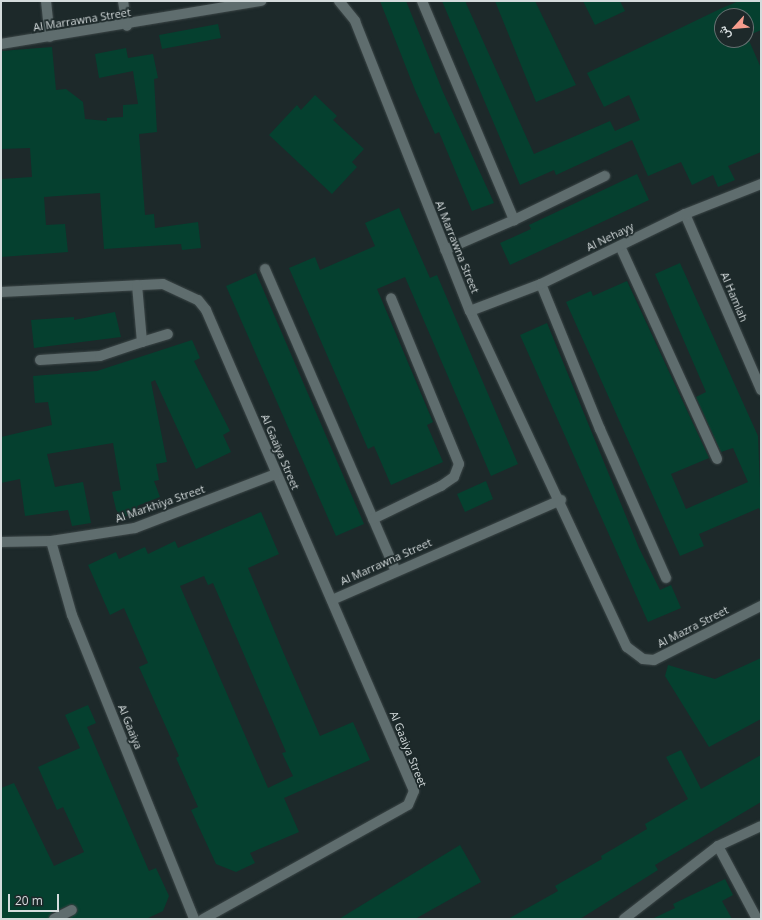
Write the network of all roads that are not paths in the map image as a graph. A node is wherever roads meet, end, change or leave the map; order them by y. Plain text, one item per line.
1 (46, 1) edge
2 (123, 1) edge
3 (261, 1) edge
4 (339, 1) edge
5 (422, 1) edge
6 (126, 26) junction
7 (50, 37) junction
8 (1, 44) edge
9 (605, 176) dead end
10 (761, 184) edge
11 (685, 214) junction
12 (514, 220) junction
13 (620, 246) junction
14 (445, 250) junction
15 (265, 269) dead end
16 (541, 284) junction
17 (137, 285) junction
18 (1, 292) edge
19 (391, 298) dead end
20 (470, 311) junction
21 (168, 334) dead end
22 (142, 342) junction
23 (40, 360) dead end
24 (761, 390) edge
25 (717, 459) dead end
26 (276, 474) junction
27 (561, 500) junction
28 (373, 519) junction
29 (52, 541) junction
30 (1, 542) edge
31 (395, 570) junction
32 (666, 578) dead end
33 (332, 600) junction
34 (761, 606) edge
35 (634, 654) joint
36 (761, 826) edge
37 (718, 846) junction
38 (72, 910) dead end
39 (54, 919) edge
40 (194, 919) edge
41 (203, 919) edge
42 (624, 919) edge
43 (757, 919) edge

1 - 7 street
2 - 6 street
3 - 6 street, Al Marrawna Street
4 - 14 street, Al Marrawna Street
5 - 12 street
6 - 7 street, Al Marrawna Street
7 - 8 street, Al Marrawna Street
9 - 12 street
10 - 11 street, Al Nehayy
11 - 13 street, Al Nehayy
11 - 24 street, Al Hamlah
12 - 14 street
13 - 16 street, Al Nehayy
13 - 25 street
14 - 20 street, Al Marrawna Street
15 - 28 street
16 - 20 street, Al Nehayy
16 - 32 street
17 - 18 street, Al Gaaiya Street
17 - 22 street
17 - 26 street, Al Gaaiya Street
19 - 28 street
20 - 27 street, Al Marrawna Street
21 - 22 street
22 - 23 street
26 - 29 street, Al Markhiya Street
26 - 33 street, Al Gaaiya Street
27 - 31 street, Al Marrawna Street
27 - 35 street, Al Marrawna Street
28 - 31 street
29 - 30 street, Al Markhiya Street
29 - 40 street, Al Gaaiya
31 - 33 street, Al Marrawna Street
33 - 41 street, Al Gaaiya Street
34 - 35 street, Al Mazra Street
36 - 37 street
37 - 42 street
37 - 43 street
38 - 39 street

